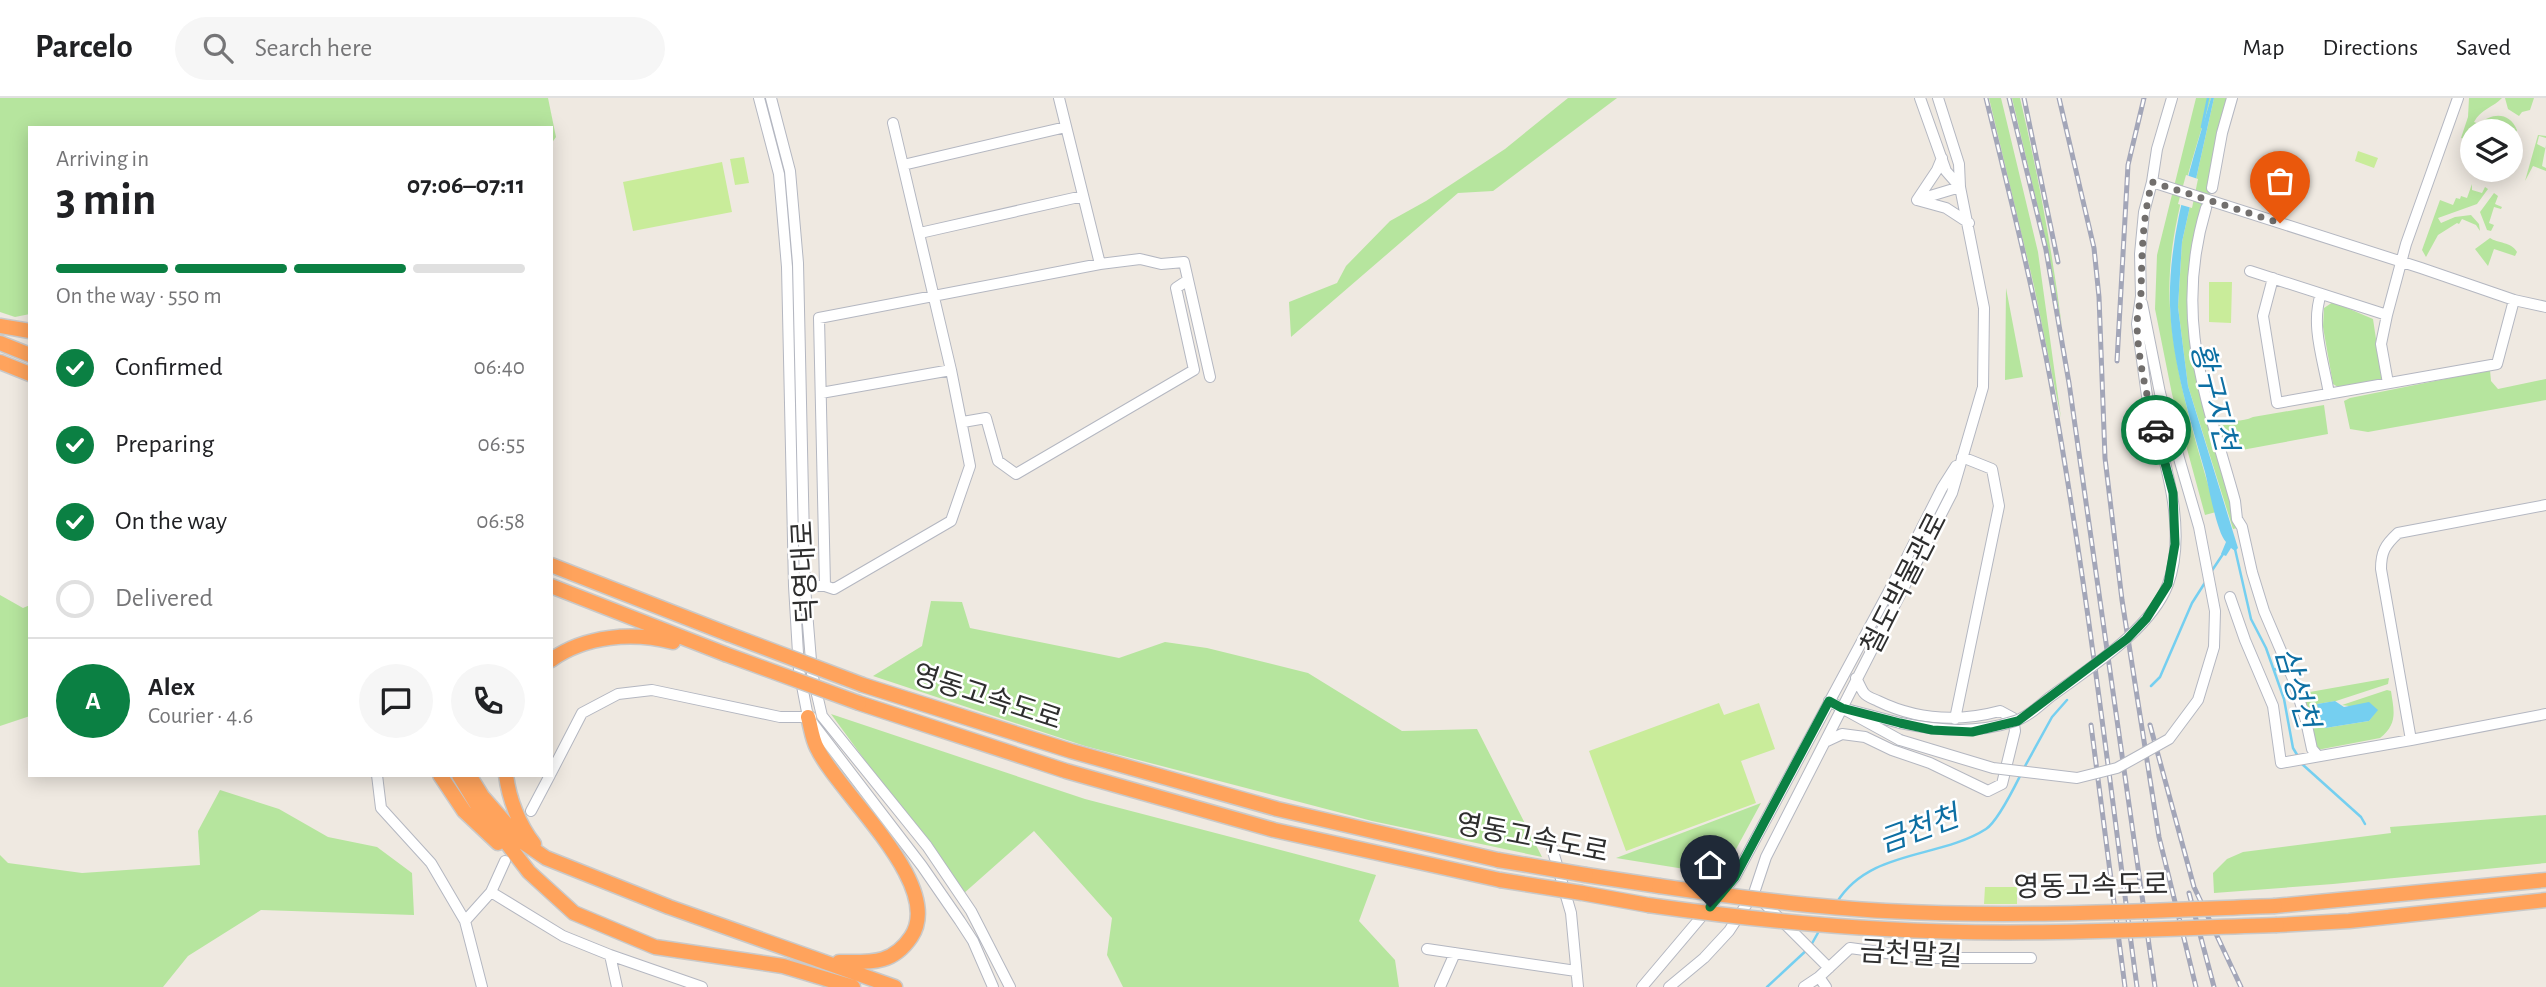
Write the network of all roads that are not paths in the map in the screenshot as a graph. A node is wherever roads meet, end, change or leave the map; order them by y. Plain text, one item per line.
1 (759, 98) edge
2 (771, 98) edge
3 (1059, 98) edge
4 (1920, 98) edge
5 (1938, 98) edge
6 (2172, 98) edge
7 (2232, 98) edge
8 (2458, 98) edge
9 (893, 122) dead end
10 (1066, 127) junction
11 (1942, 159) junction
12 (903, 165) junction
13 (2152, 182) junction
14 (1960, 187) junction
15 (2212, 188) dead end
16 (1083, 196) junction
17 (1917, 200) junction
18 (2206, 203) junction
19 (1969, 223) junction
20 (920, 233) junction
21 (2402, 261) junction
22 (1100, 264) junction
23 (2250, 271) dead end
24 (2273, 278) junction
25 (1188, 280) junction
26 (2321, 294) junction
27 (934, 296) junction
28 (2141, 296) junction
29 (2514, 300) junction
30 (2546, 307) edge
31 (2387, 316) junction
32 (0, 326) edge
33 (28, 331) edge
34 (0, 343) edge
35 (28, 354) edge
36 (0, 362) edge
37 (951, 370) junction
38 (28, 372) edge
39 (1210, 377) dead end
40 (2388, 383) junction
41 (821, 393) junction
42 (2329, 394) junction
43 (963, 422) junction
44 (1962, 457) junction
45 (2546, 505) edge
46 (553, 566) edge
47 (799, 586) junction
48 (825, 586) junction
49 (553, 587) edge
50 (2230, 597) dead end
51 (725, 654) junction
52 (553, 659) edge
53 (1856, 678) junction
54 (1829, 701) junction
55 (1842, 708) junction
56 (2546, 714) edge
57 (815, 717) junction
58 (1955, 719) junction
59 (2411, 740) junction
60 (1828, 741) junction
61 (2318, 756) junction
62 (553, 770) edge
63 (377, 777) edge
64 (441, 777) edge
65 (460, 777) edge
66 (470, 777) edge
67 (506, 777) edge
68 (549, 777) edge
69 (531, 811) dead end
70 (1552, 848) dead end
71 (546, 858) junction
72 (505, 861) dead end
73 (529, 872) junction
74 (2546, 880) edge
75 (491, 892) junction
76 (1754, 893) junction
77 (2546, 900) edge
78 (465, 921) junction
79 (1427, 949) dead end
80 (1455, 953) junction
81 (610, 955) junction
82 (2031, 958) dead end
83 (827, 962) junction
84 (1829, 968) junction
85 (1576, 971) junction
86 (1819, 977) junction
87 (482, 987) edge
88 (618, 987) edge
89 (702, 987) edge
90 (853, 987) edge
91 (895, 987) edge
92 (993, 987) edge
93 (1010, 987) edge
94 (1440, 987) edge
95 (1577, 987) edge
96 (1642, 987) edge
97 (1669, 987) edge
98 (1804, 987) edge
99 (1826, 987) edge

1 - 47 street, 덕영대로
2 - 47 street, 덕영대로
3 - 10 street
4 - 11 street, 철도박물관로
5 - 14 street, 철도박물관로
6 - 13 street
7 - 15 street
8 - 21 street
9 - 12 street
10 - 12 street
10 - 16 street
11 - 14 street, 철도박물관로
11 - 17 street
12 - 20 street
13 - 18 street
13 - 28 street
14 - 17 street
14 - 19 street, 철도박물관로
16 - 20 street
16 - 22 street
17 - 19 street
18 - 21 street
18 - 61 street
19 - 44 street, 철도박물관로
20 - 27 street
21 - 29 street
21 - 31 street
22 - 25 street
22 - 27 street
23 - 24 street
24 - 26 street
24 - 42 street
25 - 39 street
25 - 43 street
26 - 31 street
26 - 42 street
27 - 37 street
27 - 41 street
28 - 55 street, bridge
28 - 55 street, bridge
29 - 30 street
29 - 40 street
31 - 40 street
32 - 33 highway
34 - 35 highway
36 - 38 highway
37 - 41 street
37 - 43 street
40 - 42 street
41 - 48 street
43 - 48 street
44 - 53 street, 철도박물관로
44 - 54 street, 철도박물관로
44 - 58 street
45 - 59 street
46 - 74 highway, 영동고속도로, bridge
47 - 48 street
47 - 57 street, 덕영대로
49 - 51 highway, 영동고속도로
50 - 61 street
51 - 52 highway
51 - 77 highway, 영동고속도로, bridge
53 - 55 street, 철도박물관로
53 - 58 street
54 - 55 street
54 - 96 street, 철도박물관로
55 - 60 street, 철도박물관로
56 - 59 street
57 - 62 street
57 - 83 highway
57 - 92 street, 덕영대로
57 - 93 street, 덕영대로
58 - 60 street
59 - 61 street
60 - 76 street, 철도박물관로
63 - 78 street
64 - 73 highway
65 - 73 highway
66 - 71 highway
67 - 71 highway
68 - 69 street
70 - 85 street
71 - 83 highway
72 - 75 street
73 - 90 highway
75 - 78 street
75 - 81 street
76 - 84 street
76 - 97 street, 철도박물관로
78 - 87 street
79 - 80 street
80 - 85 street
80 - 94 street
81 - 88 street
81 - 89 street
82 - 84 street, 금천말길
83 - 91 highway
84 - 86 street, 금천말길
85 - 95 street
86 - 98 street, 금천말길
86 - 99 street

